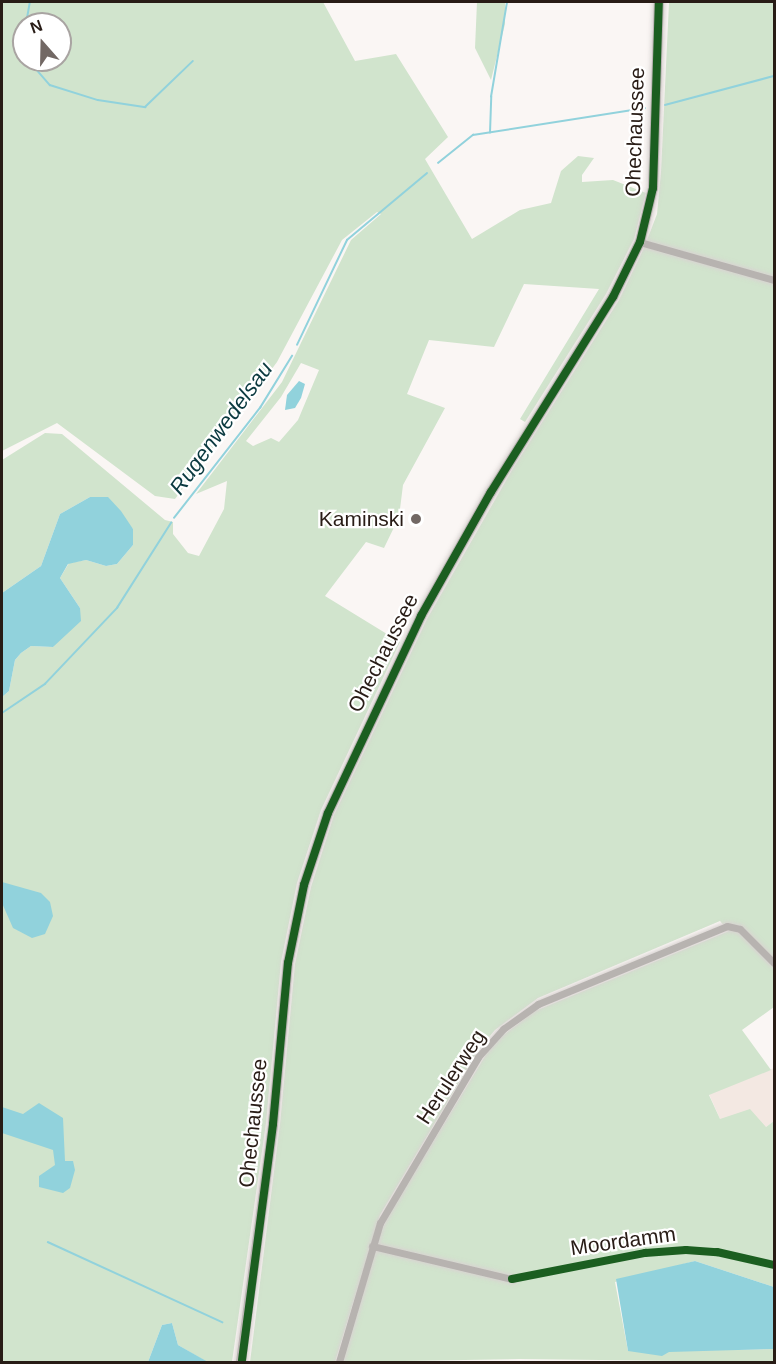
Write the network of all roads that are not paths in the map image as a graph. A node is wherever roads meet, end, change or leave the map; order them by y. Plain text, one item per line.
1 (659, 2) edge
2 (640, 242) junction
3 (774, 280) edge
4 (774, 963) edge
5 (372, 1245) junction
6 (512, 1279) dead end
7 (241, 1362) edge
8 (339, 1362) edge

1 - 2 main road, Ohechaussee
2 - 3 street
2 - 7 main road, Ohechaussee
4 - 5 street, Herulerweg
5 - 6 street
5 - 8 street, Herulerweg

